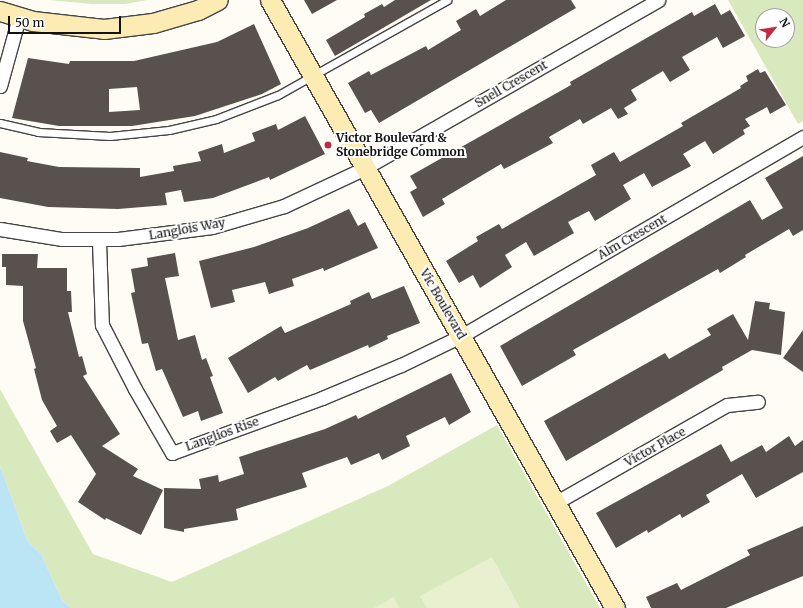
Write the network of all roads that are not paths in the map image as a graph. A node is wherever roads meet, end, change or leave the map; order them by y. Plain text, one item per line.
1 (218, 0) edge
2 (270, 0) edge
3 (448, 0) edge
4 (658, 0) edge
5 (0, 11) edge
6 (19, 17) junction
7 (314, 76) junction
8 (0, 86) edge
9 (0, 123) edge
10 (803, 137) edge
11 (365, 168) junction
12 (0, 229) edge
13 (99, 241) junction
14 (461, 336) junction
15 (758, 402) dead end
16 (555, 503) junction
17 (614, 608) edge

1 - 6 street
2 - 7 street, Vic Boulevard
3 - 7 lane
4 - 11 street, Snell Crescent
5 - 6 street
6 - 8 street
7 - 9 lane
7 - 11 street, Vic Boulevard
10 - 14 street, Alm Crescent
11 - 13 street, Langlois Way
11 - 14 street, Vic Boulevard
12 - 13 street, Langlois Way
13 - 14 street, Langlios Rise
14 - 16 street, Vic Boulevard
15 - 16 street, Victor Place
16 - 17 street, Vic Boulevard

